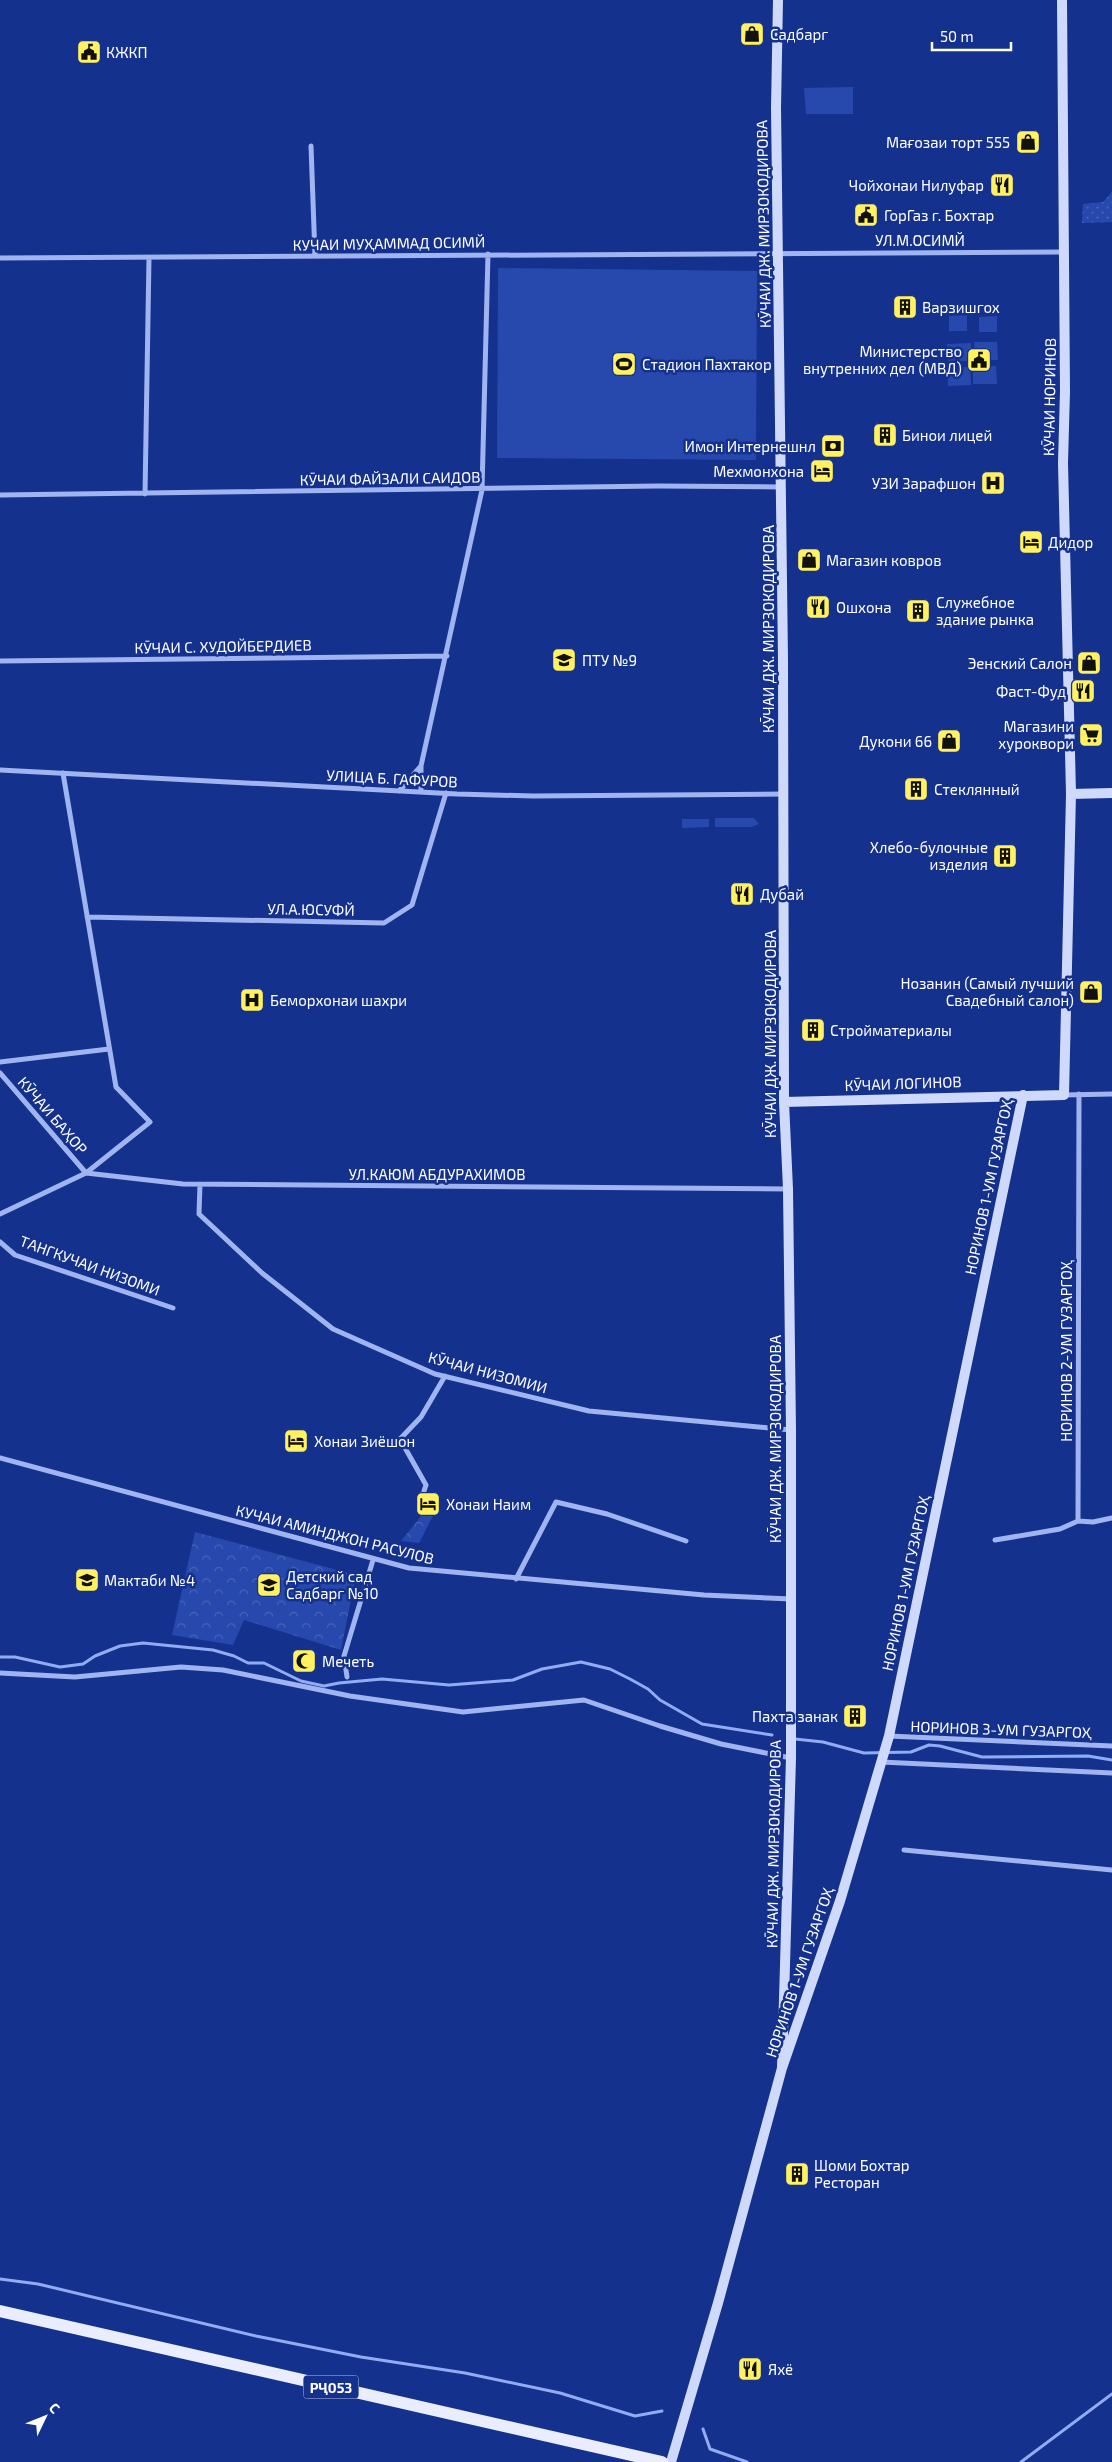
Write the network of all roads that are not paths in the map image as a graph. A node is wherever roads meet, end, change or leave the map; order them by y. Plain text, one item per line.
1 (778, 0) edge
2 (1062, 0) edge
3 (311, 146) dead end
4 (1063, 252) junction
5 (778, 253) junction
6 (488, 254) junction
7 (315, 256) junction
8 (0, 258) edge
9 (149, 258) junction
10 (781, 487) junction
11 (482, 490) junction
12 (145, 494) junction
13 (0, 495) edge
14 (447, 656) junction
15 (0, 661) edge
16 (421, 766) junction
17 (0, 770) edge
18 (63, 773) junction
19 (399, 791) junction
20 (422, 791) junction
21 (446, 793) junction
22 (1112, 793) edge
23 (784, 794) junction
24 (1071, 794) junction
25 (87, 917) junction
26 (109, 1049) junction
27 (0, 1062) edge
28 (0, 1073) edge
29 (1079, 1094) junction
30 (1112, 1094) edge
31 (1023, 1095) junction
32 (1064, 1095) junction
33 (784, 1102) junction
34 (86, 1173) junction
35 (200, 1184) junction
36 (788, 1189) junction
37 (0, 1214) edge
38 (0, 1242) edge
39 (173, 1308) dead end
40 (444, 1376) junction
41 (791, 1430) junction
42 (0, 1458) edge
43 (424, 1491) dead end
44 (1112, 1518) edge
45 (1078, 1521) junction
46 (686, 1540) dead end
47 (995, 1540) dead end
48 (373, 1560) junction
49 (516, 1579) junction
50 (790, 1599) junction
51 (0, 1673) edge
52 (347, 1678) dead end
53 (887, 1741) junction
54 (1112, 1746) edge
55 (791, 1758) junction
56 (881, 1760) junction
57 (1112, 1773) edge
58 (904, 1850) dead end
59 (1112, 1870) edge
60 (782, 2068) junction
61 (0, 2311) edge
62 (662, 2462) edge
63 (671, 2462) edge

1 - 5 street, КӮЧАИ ДЖ. МИРЗОКОДИРОВА
2 - 4 street, КӮЧАИ НОРИНОВ
3 - 7 street
4 - 5 street, УЛ.М.ОСИМЙ
4 - 24 street, КӮЧАИ НОРИНОВ
5 - 6 street, КУЧАИ МУҲАММАД ОСИМЙ
5 - 10 street, КӮЧАИ ДЖ. МИРЗОКОДИРОВА
6 - 7 street, КУЧАИ МУҲАММАД ОСИМЙ
6 - 11 street
7 - 9 street, КУЧАИ МУҲАММАД ОСИМЙ
8 - 9 street, КУЧАИ МУҲАММАД ОСИМЙ
9 - 12 street
10 - 11 street, КӮЧАИ ФАЙЗАЛИ САИДОВ
10 - 23 street, КӮЧАИ ДЖ. МИРЗОКОДИРОВА
11 - 12 street, КӮЧАИ ФАЙЗАЛИ САИДОВ
11 - 14 street
12 - 13 street, КӮЧАИ ФАЙЗАЛИ САИДОВ
14 - 15 street, КӮЧАИ С. ХУДОЙБЕРДИЕВ
14 - 16 street
16 - 19 street
16 - 20 street
17 - 18 street, УЛИЦА Б. ГАФУРОВ
18 - 19 street, УЛИЦА Б. ГАФУРОВ
18 - 25 street
19 - 20 street, УЛИЦА Б. ГАФУРОВ
20 - 21 street, УЛИЦА Б. ГАФУРОВ
21 - 23 street, УЛИЦА Б. ГАФУРОВ
21 - 25 street, УЛ.А.ЮСУФЙ
22 - 24 street
23 - 33 street, КӮЧАИ ДЖ. МИРЗОКОДИРОВА
24 - 32 street, КӮЧАИ НОРИНОВ
25 - 26 street
26 - 27 street
26 - 34 street
28 - 34 street, КӮЧАИ БАҲОР
29 - 30 street
29 - 32 street
29 - 45 street, НОРИНОВ 2-УМ ГУЗАРГОҲ
31 - 32 street, КӮЧАИ ЛОГИНОВ
31 - 33 street, КӮЧАИ ЛОГИНОВ
31 - 53 street, НОРИНОВ 1-УМ ГУЗАРГОҲ
33 - 36 street, КӮЧАИ ДЖ. МИРЗОКОДИРОВА
34 - 35 street, УЛ.КАЮМ АБДУРАХИМОВ
34 - 37 street
35 - 36 street, УЛ.КАЮМ АБДУРАХИМОВ
35 - 40 street, КӮЧАИ НИЗОМИИ
36 - 41 street, КӮЧАИ ДЖ. МИРЗОКОДИРОВА
38 - 39 street, ТАНГКУЧАИ НИЗОМИ
40 - 41 street, КӮЧАИ НИЗОМИИ
40 - 43 street
41 - 50 street, КӮЧАИ ДЖ. МИРЗОКОДИРОВА
42 - 48 street, КУЧАИ АМИНДЖОН РАСУЛОВ
44 - 45 street
45 - 47 street
46 - 49 street
48 - 49 street, КУЧАИ АМИНДЖОН РАСУЛОВ
48 - 52 street
49 - 50 street, КУЧАИ АМИНДЖОН РАСУЛОВ
50 - 55 street, КӮЧАИ ДЖ. МИРЗОКОДИРОВА
51 - 55 street
53 - 54 street, НОРИНОВ 3-УМ ГУЗАРГОҲ
53 - 56 street, НОРИНОВ 1-УМ ГУЗАРГОҲ
55 - 60 street, КӮЧАИ ДЖ. МИРЗОКОДИРОВА
56 - 57 street
56 - 60 street, НОРИНОВ 1-УМ ГУЗАРГОҲ
58 - 59 street
60 - 63 street
61 - 62 main road, РҶ053

